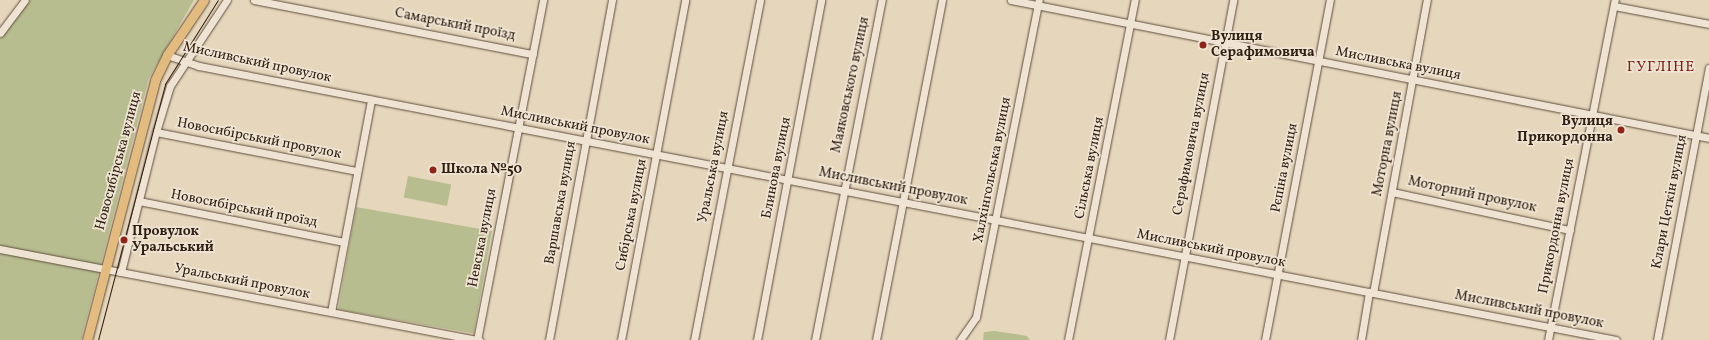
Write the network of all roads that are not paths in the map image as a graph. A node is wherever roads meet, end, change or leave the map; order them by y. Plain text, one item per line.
1 (25, 0) edge
2 (204, 0) edge
3 (227, 0) edge
4 (254, 0) edge
5 (543, 0) edge
6 (612, 0) edge
7 (686, 0) edge
8 (760, 0) edge
9 (821, 0) edge
10 (882, 0) edge
11 (942, 0) edge
12 (1011, 0) edge
13 (1135, 0) edge
14 (1233, 0) edge
15 (1330, 0) edge
16 (1427, 0) edge
17 (1038, 3) edge
18 (1614, 3) edge
19 (1130, 24) junction
20 (1709, 24) edge
21 (0, 33) edge
22 (1225, 43) junction
23 (533, 54) junction
24 (167, 55) junction
25 (1319, 61) junction
26 (184, 62) junction
27 (1709, 68) edge
28 (1413, 80) junction
29 (371, 100) junction
30 (1592, 115) junction
31 (518, 128) junction
32 (156, 132) junction
33 (1696, 136) junction
34 (1709, 138) edge
35 (585, 141) junction
36 (656, 155) junction
37 (727, 168) junction
38 (357, 171) junction
39 (787, 180) junction
40 (842, 190) junction
41 (1392, 192) junction
42 (139, 201) junction
43 (903, 202) junction
44 (996, 220) junction
45 (1570, 230) junction
46 (1090, 238) junction
47 (344, 242) junction
48 (0, 249) edge
49 (1184, 257) junction
50 (105, 269) junction
51 (121, 272) junction
52 (1278, 275) junction
53 (1371, 293) junction
54 (331, 312) junction
55 (1550, 327) junction
56 (467, 339) edge
57 (87, 340) edge
58 (477, 340) edge
59 (549, 340) edge
60 (621, 340) edge
61 (694, 340) edge
62 (757, 340) edge
63 (815, 340) edge
64 (876, 340) edge
65 (960, 340) edge
66 (1068, 340) edge
67 (1169, 340) edge
68 (1265, 340) edge
69 (1361, 340) edge
70 (1548, 340) edge
71 (1616, 340) edge
72 (1657, 340) edge

1 - 21 street
2 - 24 main road, Новосибірська вулиця
3 - 26 street, Новосибірська вулиця
4 - 23 street, Самарський проїзд
5 - 23 street, Невська вулиця
6 - 35 street, Варшавська вулиця
7 - 36 street, Сибірська вулиця
8 - 37 street, Уральська вулиця
9 - 39 street, Блинова вулиця
10 - 40 street, Маяковського вулиця
11 - 43 street
12 - 17 street, Мисливська вулиця
13 - 19 street, Сільська вулиця
14 - 22 street, Серафимовича вулиця
15 - 25 street, Рєпіна вулиця
16 - 28 street, Моторна вулиця
17 - 19 street, Мисливська вулиця
17 - 44 street, Халхінгольська вулиця
18 - 20 street
18 - 30 street, Прикордонна вулиця
19 - 22 street, Мисливська вулиця
19 - 46 street, Сільська вулиця
22 - 25 street, Мисливська вулиця
22 - 49 street, Серафимовича вулиця
23 - 31 street, Невська вулиця
24 - 26 street, Мисливський провулок
24 - 50 main road, Новосибірська вулиця
25 - 28 street, Мисливська вулиця
25 - 52 street, Рєпіна вулиця
26 - 29 street, Мисливський провулок
26 - 32 street, Новосибірська вулиця
27 - 33 street, Клари Цеткін вулиця
28 - 30 street, Мисливська вулиця
28 - 41 street, Моторна вулиця
29 - 31 street, Мисливський провулок
29 - 38 street
30 - 33 street, Мисливська вулиця
30 - 45 street, Прикордонна вулиця
31 - 35 street, Мисливський провулок
31 - 58 street, Невська вулиця
32 - 38 street, Новосибірський провулок
32 - 42 street, Новосибірська вулиця
33 - 34 street, Мисливська вулиця
33 - 72 street, Клари Цеткін вулиця
35 - 36 street, Мисливський провулок
35 - 59 street, Варшавська вулиця
36 - 37 street, Мисливський провулок
36 - 60 street, Сибірська вулиця
37 - 39 street, Мисливський провулок
37 - 61 street, Уральська вулиця
38 - 47 street
39 - 40 street, Мисливський провулок
39 - 62 street, Блинова вулиця
40 - 43 street, Мисливський провулок
40 - 63 street, Маяковського вулиця
41 - 45 street, Моторний провулок
41 - 53 street, Моторна вулиця
42 - 47 street, Новосибірський проїзд
42 - 51 street, Новосибірська вулиця
43 - 44 street, Мисливський провулок
43 - 64 street
44 - 46 street, Мисливський провулок
44 - 65 street, Халхінгольська вулиця
45 - 55 street, Прикордонна вулиця
46 - 49 street, Мисливський провулок
46 - 66 street, Сільська вулиця
47 - 54 street
48 - 50 street, Уральський провулок
49 - 52 street, Мисливський провулок
49 - 67 street, Серафимовича вулиця
50 - 51 street, Уральський провулок
50 - 57 main road, Новосибірська вулиця
51 - 54 street, Уральський провулок
52 - 53 street, Мисливський провулок
52 - 68 street, Рєпіна вулиця
53 - 55 street, Мисливський провулок
53 - 69 street, Моторна вулиця
54 - 56 street, Уральський провулок
55 - 70 street, Прикордонна вулиця
55 - 71 street, Мисливський провулок
56 - 58 street, Уральський провулок

